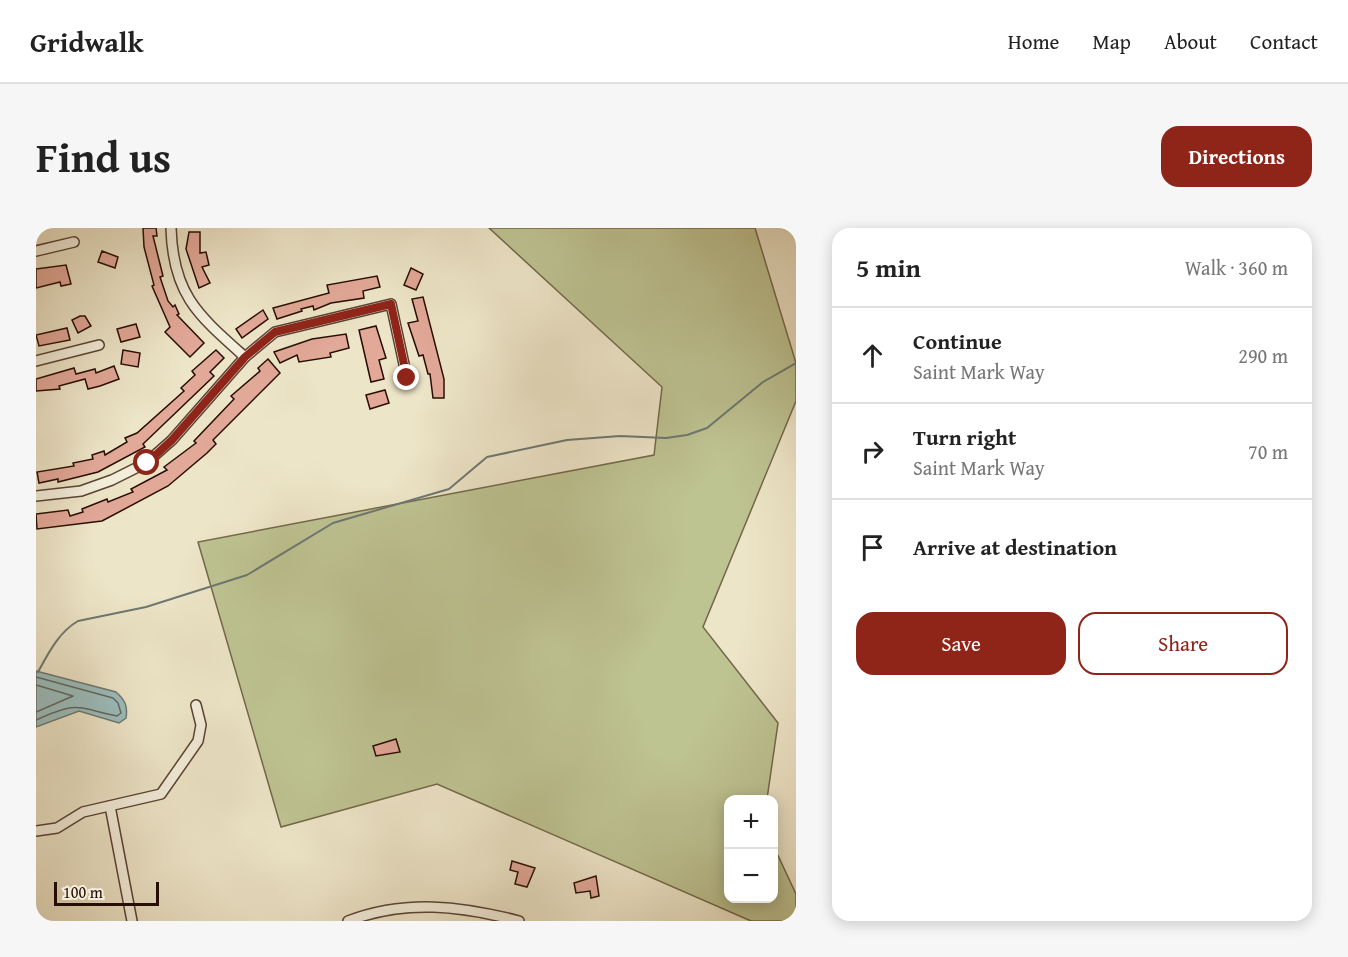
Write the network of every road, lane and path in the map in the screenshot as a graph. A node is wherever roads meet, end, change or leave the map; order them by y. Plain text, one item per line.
1 (171, 228) edge
2 (74, 242) dead end
3 (36, 251) edge
4 (99, 345) dead end
5 (245, 357) junction
6 (36, 361) edge
7 (407, 378) dead end
8 (36, 496) edge
9 (196, 705) dead end
10 (110, 806) junction
11 (36, 831) edge
12 (132, 921) edge
13 (348, 921) edge
14 (519, 921) edge

1 - 5 street
2 - 3 street
4 - 6 street
5 - 7 street
5 - 8 street
9 - 10 street
10 - 11 street
10 - 12 street
13 - 14 street

